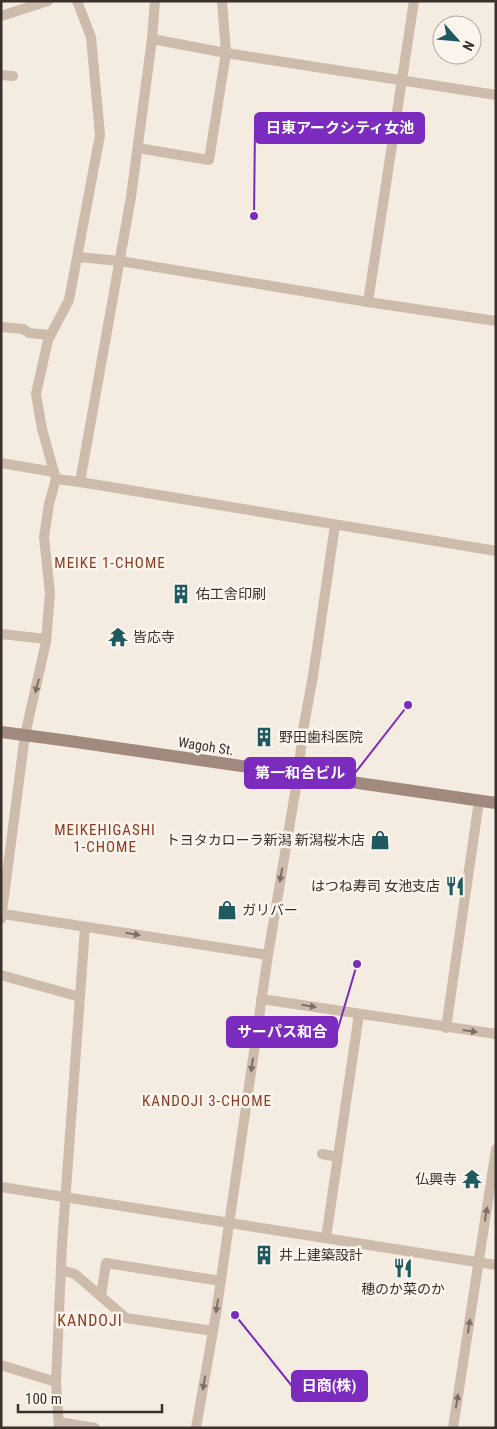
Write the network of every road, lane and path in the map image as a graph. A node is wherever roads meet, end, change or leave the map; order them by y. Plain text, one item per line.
1 (48, 1) edge
2 (77, 1) edge
3 (155, 1) edge
4 (222, 1) edge
5 (414, 1) edge
6 (1, 16) edge
7 (152, 39) junction
8 (226, 53) junction
9 (1, 75) edge
10 (13, 76) dead end
11 (402, 80) junction
12 (496, 95) edge
13 (138, 148) junction
14 (78, 257) junction
15 (120, 261) junction
16 (368, 302) junction
17 (496, 321) edge
18 (1, 327) edge
19 (50, 336) junction
20 (1, 463) edge
21 (55, 476) junction
22 (80, 482) junction
23 (335, 525) junction
24 (496, 551) edge
25 (1, 634) edge
26 (46, 639) junction
27 (1, 732) edge
28 (25, 735) junction
29 (298, 775) junction
30 (479, 801) junction
31 (496, 803) edge
32 (2, 916) edge
33 (85, 927) junction
34 (268, 955) junction
35 (1, 975) edge
36 (80, 996) junction
37 (261, 999) junction
38 (359, 1014) junction
39 (446, 1028) junction
40 (496, 1034) edge
41 (496, 1149) edge
42 (322, 1154) dead end
43 (338, 1157) junction
44 (1, 1187) edge
45 (66, 1197) junction
46 (230, 1223) junction
47 (326, 1238) junction
48 (478, 1263) junction
49 (496, 1265) edge
50 (62, 1270) junction
51 (221, 1281) junction
52 (101, 1296) junction
53 (213, 1331) junction
54 (1, 1365) edge
55 (56, 1382) junction
56 (59, 1425) edge
57 (95, 1428) edge
58 (196, 1428) edge
59 (453, 1428) edge

1 - 6 street
2 - 14 street
3 - 7 street
4 - 8 street
5 - 11 street
7 - 8 street
7 - 13 street
8 - 11 street
8 - 13 street
9 - 10 street
11 - 12 street
11 - 16 street
13 - 15 street
14 - 15 street
14 - 19 street
15 - 16 street
15 - 22 street
16 - 17 street
18 - 19 street
19 - 21 street
20 - 21 street
21 - 22 street
21 - 26 street
22 - 23 street
23 - 24 street
23 - 29 street
25 - 26 street
26 -> 28 street
27 - 28 main road, Wagoh St.
28 - 29 main road, Wagoh St.
28 - 32 street
29 - 30 main road, Wagoh St.
29 -> 34 street
30 - 31 main road, Wagoh St.
30 - 39 street
32 - 33 street
33 -> 34 street
33 - 36 street
34 - 37 street
35 - 36 street
36 - 45 street
37 -> 38 street
37 -> 46 street
38 - 39 street
38 - 43 street
39 -> 40 street
48 -> 41 street
42 - 43 street
43 - 47 street
44 - 45 street
45 - 46 street
45 - 50 street
46 - 47 street
46 - 51 street
47 - 48 street
48 - 49 street
59 -> 48 street
50 - 52 street
50 - 55 street
51 - 52 street
51 -> 53 street
52 - 53 street
53 -> 58 street
54 - 55 street
55 - 56 street
56 - 57 street

